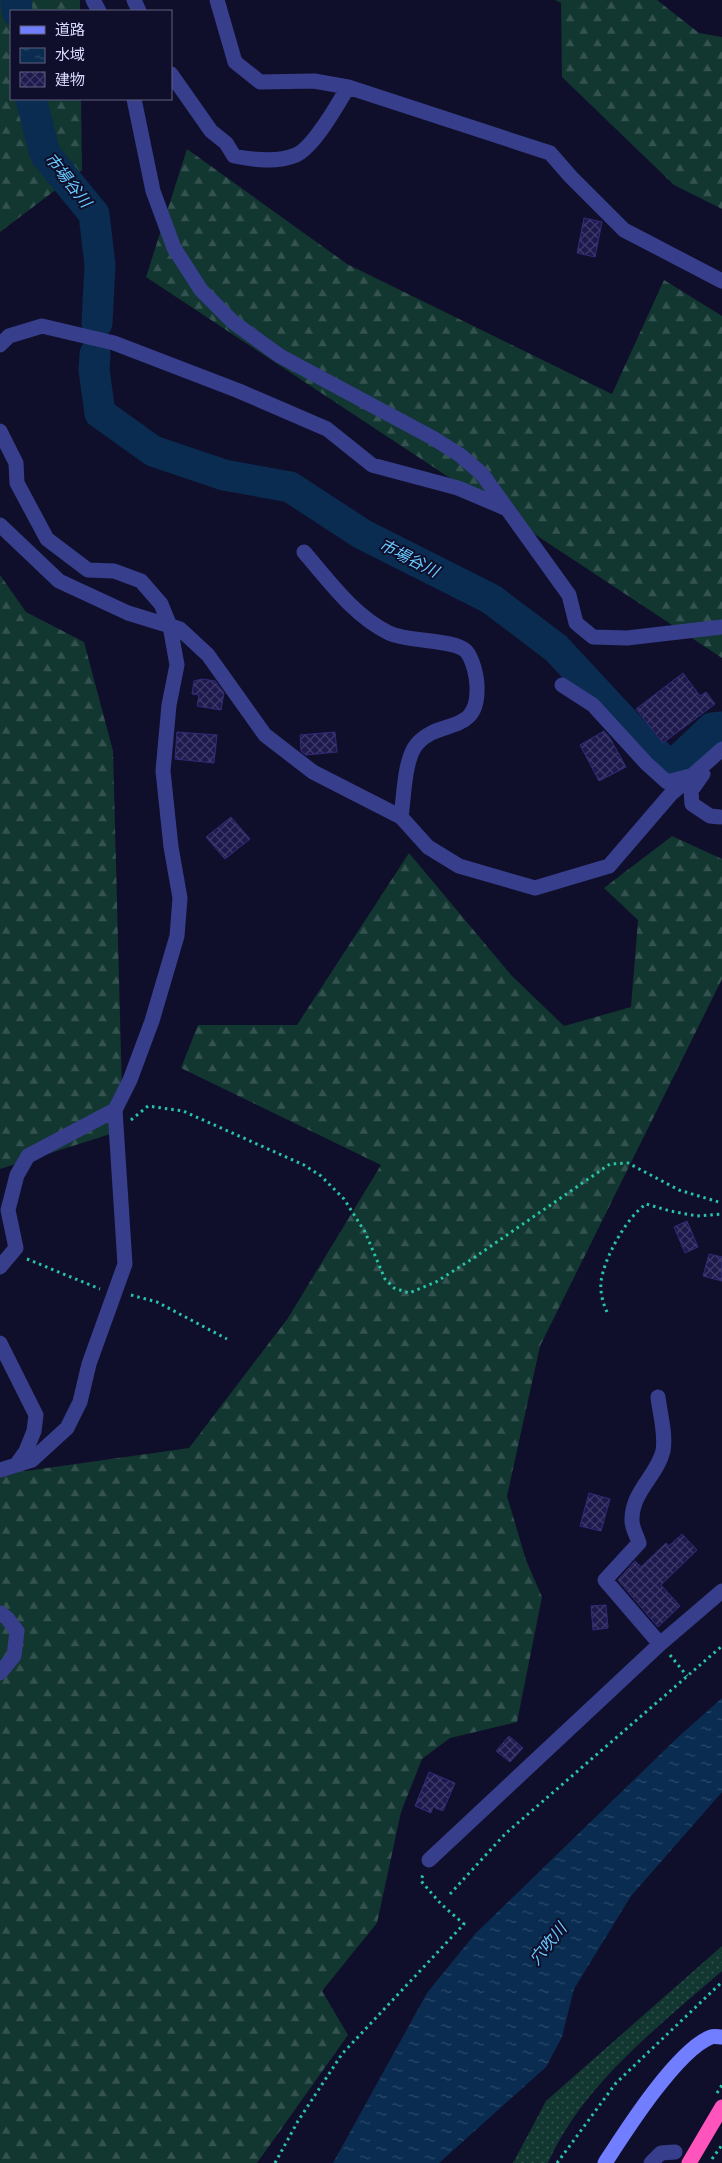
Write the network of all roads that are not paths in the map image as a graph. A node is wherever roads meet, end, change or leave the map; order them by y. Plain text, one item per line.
1 (217, 0) edge
2 (172, 75) edge
3 (348, 87) junction
4 (134, 100) edge
5 (722, 281) edge
6 (0, 345) edge
7 (0, 431) edge
8 (505, 508) junction
9 (0, 525) edge
10 (304, 552) dead end
11 (170, 626) junction
12 (722, 627) edge
13 (562, 685) dead end
14 (721, 750) edge
15 (692, 776) junction
16 (401, 817) junction
17 (720, 817) dead end
18 (116, 1110) junction
19 (0, 1267) edge
20 (0, 1343) edge
21 (658, 1397) dead end
22 (16, 1465) junction
23 (0, 1470) edge
24 (722, 1591) edge
25 (0, 1613) edge
26 (664, 1648) junction
27 (0, 1673) edge
28 (429, 1860) road end
29 (722, 2037) edge
30 (722, 2107) edge
31 (675, 2152) dead end
32 (605, 2163) edge
33 (651, 2163) edge
34 (688, 2163) edge

1 - 3 street
2 - 3 street
3 - 5 street
4 - 8 street
6 - 8 street
7 - 11 street
8 - 12 street
9 - 11 street
10 - 16 street
11 - 16 street
11 - 18 street
13 - 15 street
14 - 15 street
14 - 17 street
15 - 16 street
18 - 19 street
18 - 22 street
20 - 22 street
21 - 26 street
22 - 23 street
24 - 26 street
25 - 27 street
26 - 28 street
29 - 32 street
30 - 34 highway
31 - 33 street

